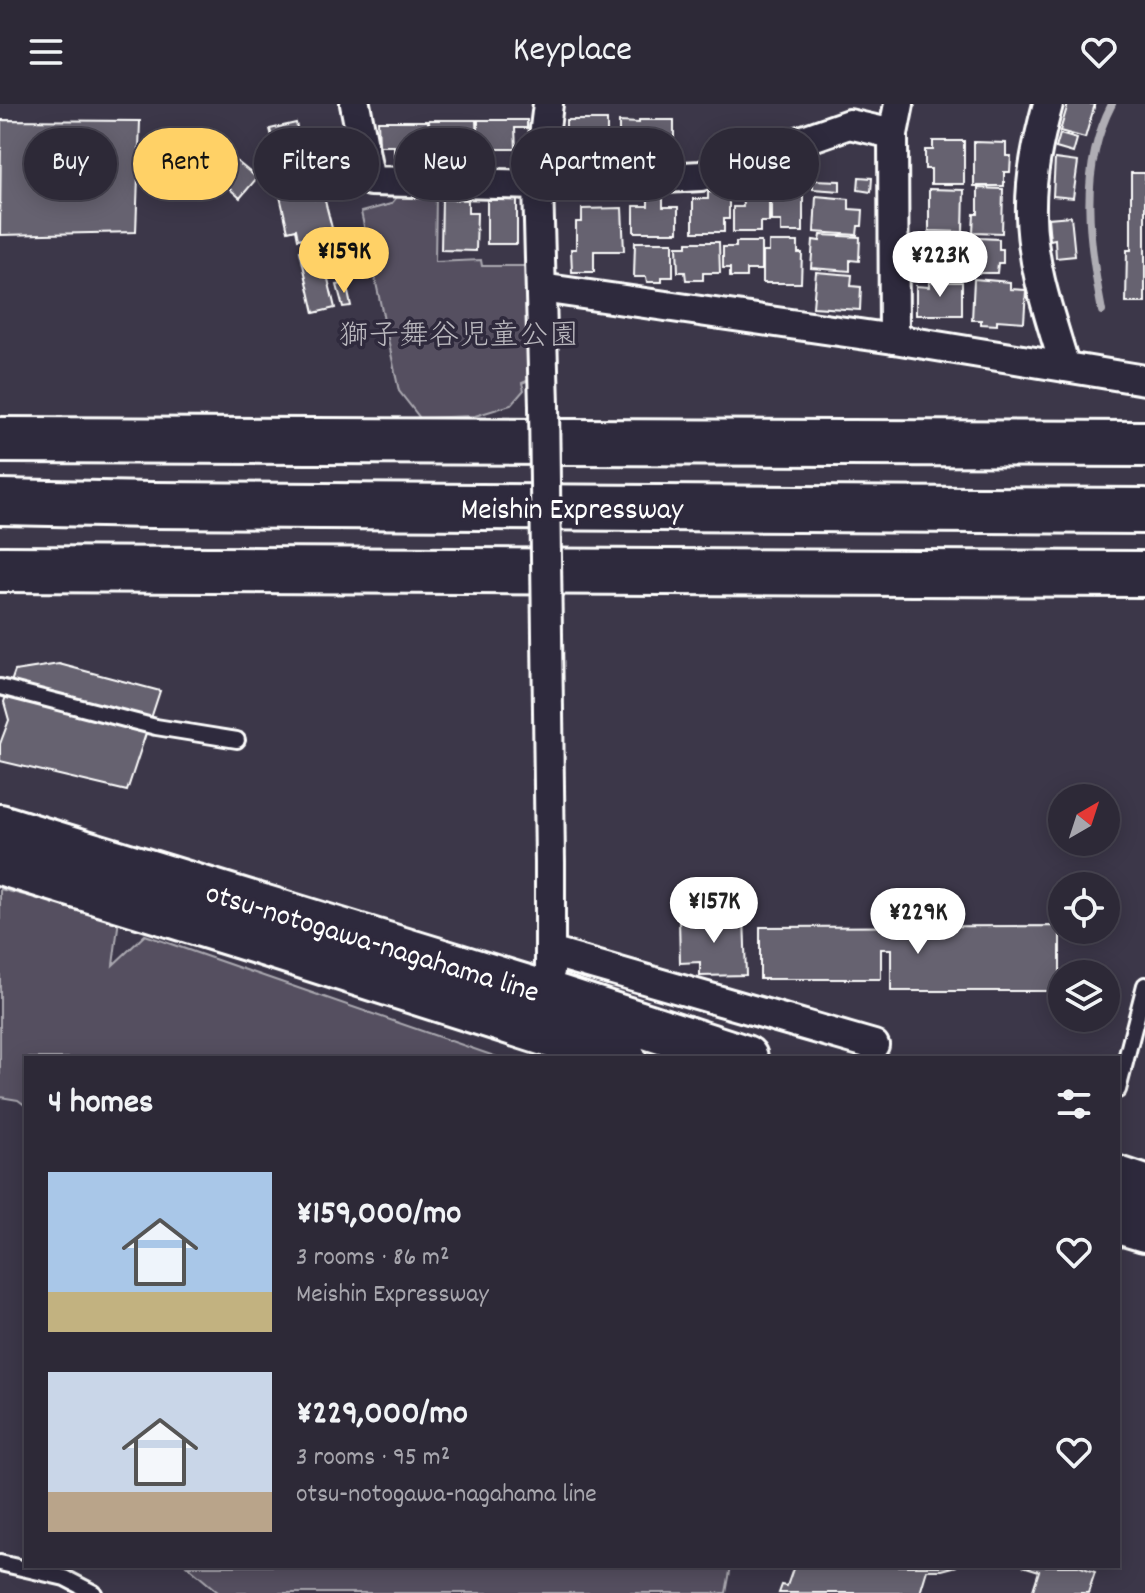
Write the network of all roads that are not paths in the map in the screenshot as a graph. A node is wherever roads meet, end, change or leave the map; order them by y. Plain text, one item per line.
1 (355, 104) edge
2 (548, 104) edge
3 (899, 104) edge
4 (1048, 104) edge
5 (545, 128) edge
6 (893, 134) junction
7 (684, 177) edge
8 (511, 184) edge
9 (538, 200) edge
10 (541, 288) junction
11 (894, 339) junction
12 (1065, 367) junction
13 (1145, 380) edge
14 (0, 440) edge
15 (1145, 444) edge
16 (0, 502) edge
17 (1145, 511) edge
18 (0, 569) edge
19 (1145, 574) edge
20 (0, 687) edge
21 (237, 740) dead end
22 (0, 827) edge
23 (0, 862) edge
24 (550, 952) junction
25 (1145, 985) edge
26 (546, 1013) junction
27 (874, 1045) dead end
28 (620, 1056) edge
29 (736, 1056) edge
30 (1120, 1082) edge
31 (1120, 1180) edge
32 (1145, 1188) edge
33 (1120, 1222) edge
34 (1145, 1229) edge
35 (0, 1563) edge
36 (94, 1593) edge

1 - 8 street
2 - 5 street
3 - 6 street
4 - 12 street
6 - 7 street
6 - 11 street
9 - 10 street
10 - 11 street
10 - 24 street, bridge
11 - 12 street
12 - 13 street
14 - 15 main road
16 - 17 main road, Meishin Expressway
18 - 19 main road, Meishin Expressway
20 - 21 lane
22 - 26 main road, otsu-notogawa-nagahama line
23 - 26 main road, otsu-notogawa-nagahama line
24 - 26 street
24 - 27 street
25 - 30 lane
26 - 28 main road, otsu-notogawa-nagahama line
26 - 29 main road, otsu-notogawa-nagahama line
31 - 32 main road
33 - 34 main road
35 - 36 lane

